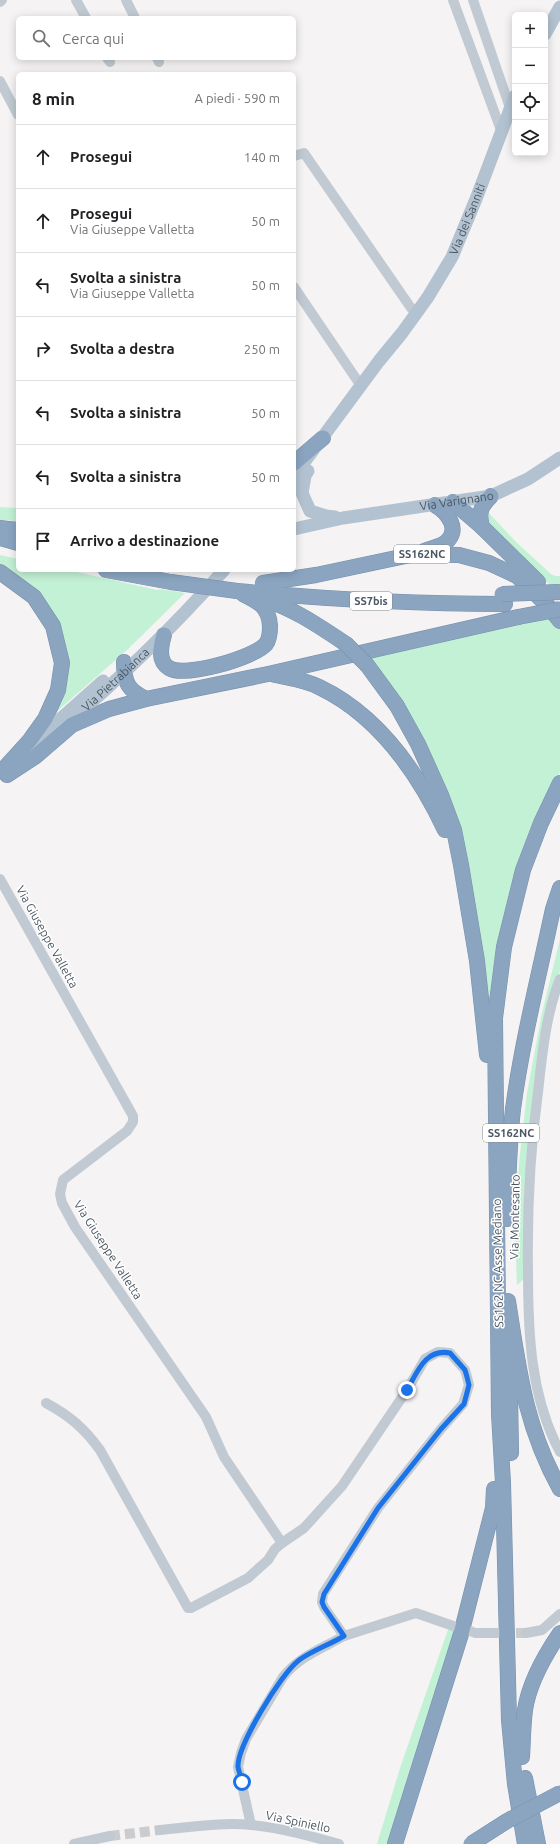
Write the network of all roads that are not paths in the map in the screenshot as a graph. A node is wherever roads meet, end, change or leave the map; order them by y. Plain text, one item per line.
1 (2, 0) edge
2 (76, 0) edge
3 (126, 0) edge
4 (453, 0) edge
5 (473, 0) edge
6 (0, 2) edge
7 (560, 7) edge
8 (85, 16) edge
9 (134, 16) edge
10 (548, 29) edge
11 (0, 81) edge
12 (512, 103) edge
13 (510, 108) junction
14 (16, 111) edge
15 (501, 130) junction
16 (299, 154) edge
17 (296, 290) edge
18 (417, 312) junction
19 (402, 333) junction
20 (361, 386) junction
21 (323, 438) junction
22 (560, 458) edge
23 (296, 461) edge
24 (300, 475) edge
25 (296, 484) edge
26 (491, 496) junction
27 (453, 502) junction
28 (435, 504) junction
29 (296, 505) edge
30 (310, 511) junction
31 (343, 518) junction
32 (296, 527) edge
33 (482, 527) junction
34 (0, 528) edge
35 (16, 530) edge
36 (0, 538) edge
37 (16, 542) edge
38 (0, 547) edge
39 (16, 551) edge
40 (415, 554) junction
41 (0, 572) edge
42 (123, 572) edge
43 (163, 572) edge
44 (210, 572) edge
45 (222, 572) edge
46 (174, 578) junction
47 (263, 583) junction
48 (237, 586) junction
49 (560, 592) edge
50 (504, 599) junction
51 (560, 602) edge
52 (560, 609) edge
53 (560, 621) edge
54 (164, 635) junction
55 (124, 667) junction
56 (268, 674) junction
57 (146, 699) junction
58 (3, 774) edge
59 (560, 783) edge
60 (461, 865) junction
61 (0, 879) edge
62 (560, 888) edge
63 (560, 920) edge
64 (541, 967) junction
65 (560, 979) edge
66 (495, 1111) junction
67 (508, 1301) junction
68 (46, 1403) dead end
69 (499, 1414) junction
70 (560, 1452) edge
71 (560, 1490) edge
72 (282, 1543) junction
73 (560, 1614) edge
74 (497, 1633) tunnel mouth
75 (526, 1633) tunnel mouth
76 (560, 1633) edge
77 (344, 1636) junction
78 (522, 1757) junction
79 (560, 1793) edge
80 (560, 1800) edge
81 (251, 1825) junction
82 (160, 1830) tunnel mouth
83 (110, 1836) tunnel mouth
84 (74, 1844) edge
85 (339, 1844) edge
86 (395, 1844) edge
87 (471, 1844) edge
88 (483, 1844) edge
89 (525, 1844) edge
90 (538, 1844) edge

1 - 6 street
2 - 8 street
3 - 9 street
4 - 15 street
5 - 13 street
7 - 10 main road
11 - 14 street
12 - 13 main road, Via dei Sanniti
13 - 15 main road, Via dei Sanniti
15 - 18 main road, Via dei Sanniti
16 - 18 street
17 - 20 street
18 - 19 main road, Via dei Sanniti
19 - 20 main road, Via dei Sanniti
19 - 24 main road, Via dei Sanniti
20 - 21 main road, Via dei Sanniti
21 - 23 highway
21 - 24 main road
22 - 26 main road, Via Varignano
24 - 25 main road
24 - 30 main road
26 - 27 main road, Via Varignano
26 - 33 highway
27 - 28 main road, Via Varignano
27 - 33 highway
28 - 31 main road, Via Varignano
28 - 40 highway
29 - 30 main road, Via Varignano
30 - 31 main road, Via Varignano
31 - 32 main road, Via Varignano
33 - 52 highway
34 - 35 highway
36 - 37 highway
38 - 39 highway
40 - 47 highway, SS162NC
40 - 53 highway, SS162NC
41 - 58 highway
42 - 46 highway, SS7bis
43 - 46 highway, SS7bis
44 - 55 main road, Via Pietrabianca
45 - 54 main road, Via Pietrabianca
46 - 48 highway, SS7bis
47 - 48 highway, SS7bis
47 - 50 highway, SS7bis
48 - 50 highway, SS7bis
48 - 54 highway
48 - 60 highway, bridge
49 - 50 highway, SS7bis, bridge
50 - 51 highway, SS7bis
52 - 56 highway, bridge
54 - 55 main road, Via Pietrabianca
55 - 57 highway
55 - 58 main road, Via Pietrabianca
56 - 57 highway
56 - 60 highway
57 - 58 highway
59 - 66 highway
60 - 66 highway
61 - 72 street, Via Giuseppe Valletta
62 - 64 highway, SS162NC
63 - 64 highway
64 - 67 highway, SS162NC
65 - 70 street, Via Montesanto
66 - 69 highway, SS162 NC Asse Mediano
67 - 71 highway
67 - 78 highway
68 - 72 street
69 - 86 highway
69 - 89 highway
72 - 77 street
73 - 75 street
74 - 77 street
76 - 78 highway
77 - 81 street
78 - 90 highway
79 - 87 highway, bridge
80 - 88 highway
81 - 82 street, Via Spiniello
81 - 85 street, Via Spiniello
83 - 84 street

